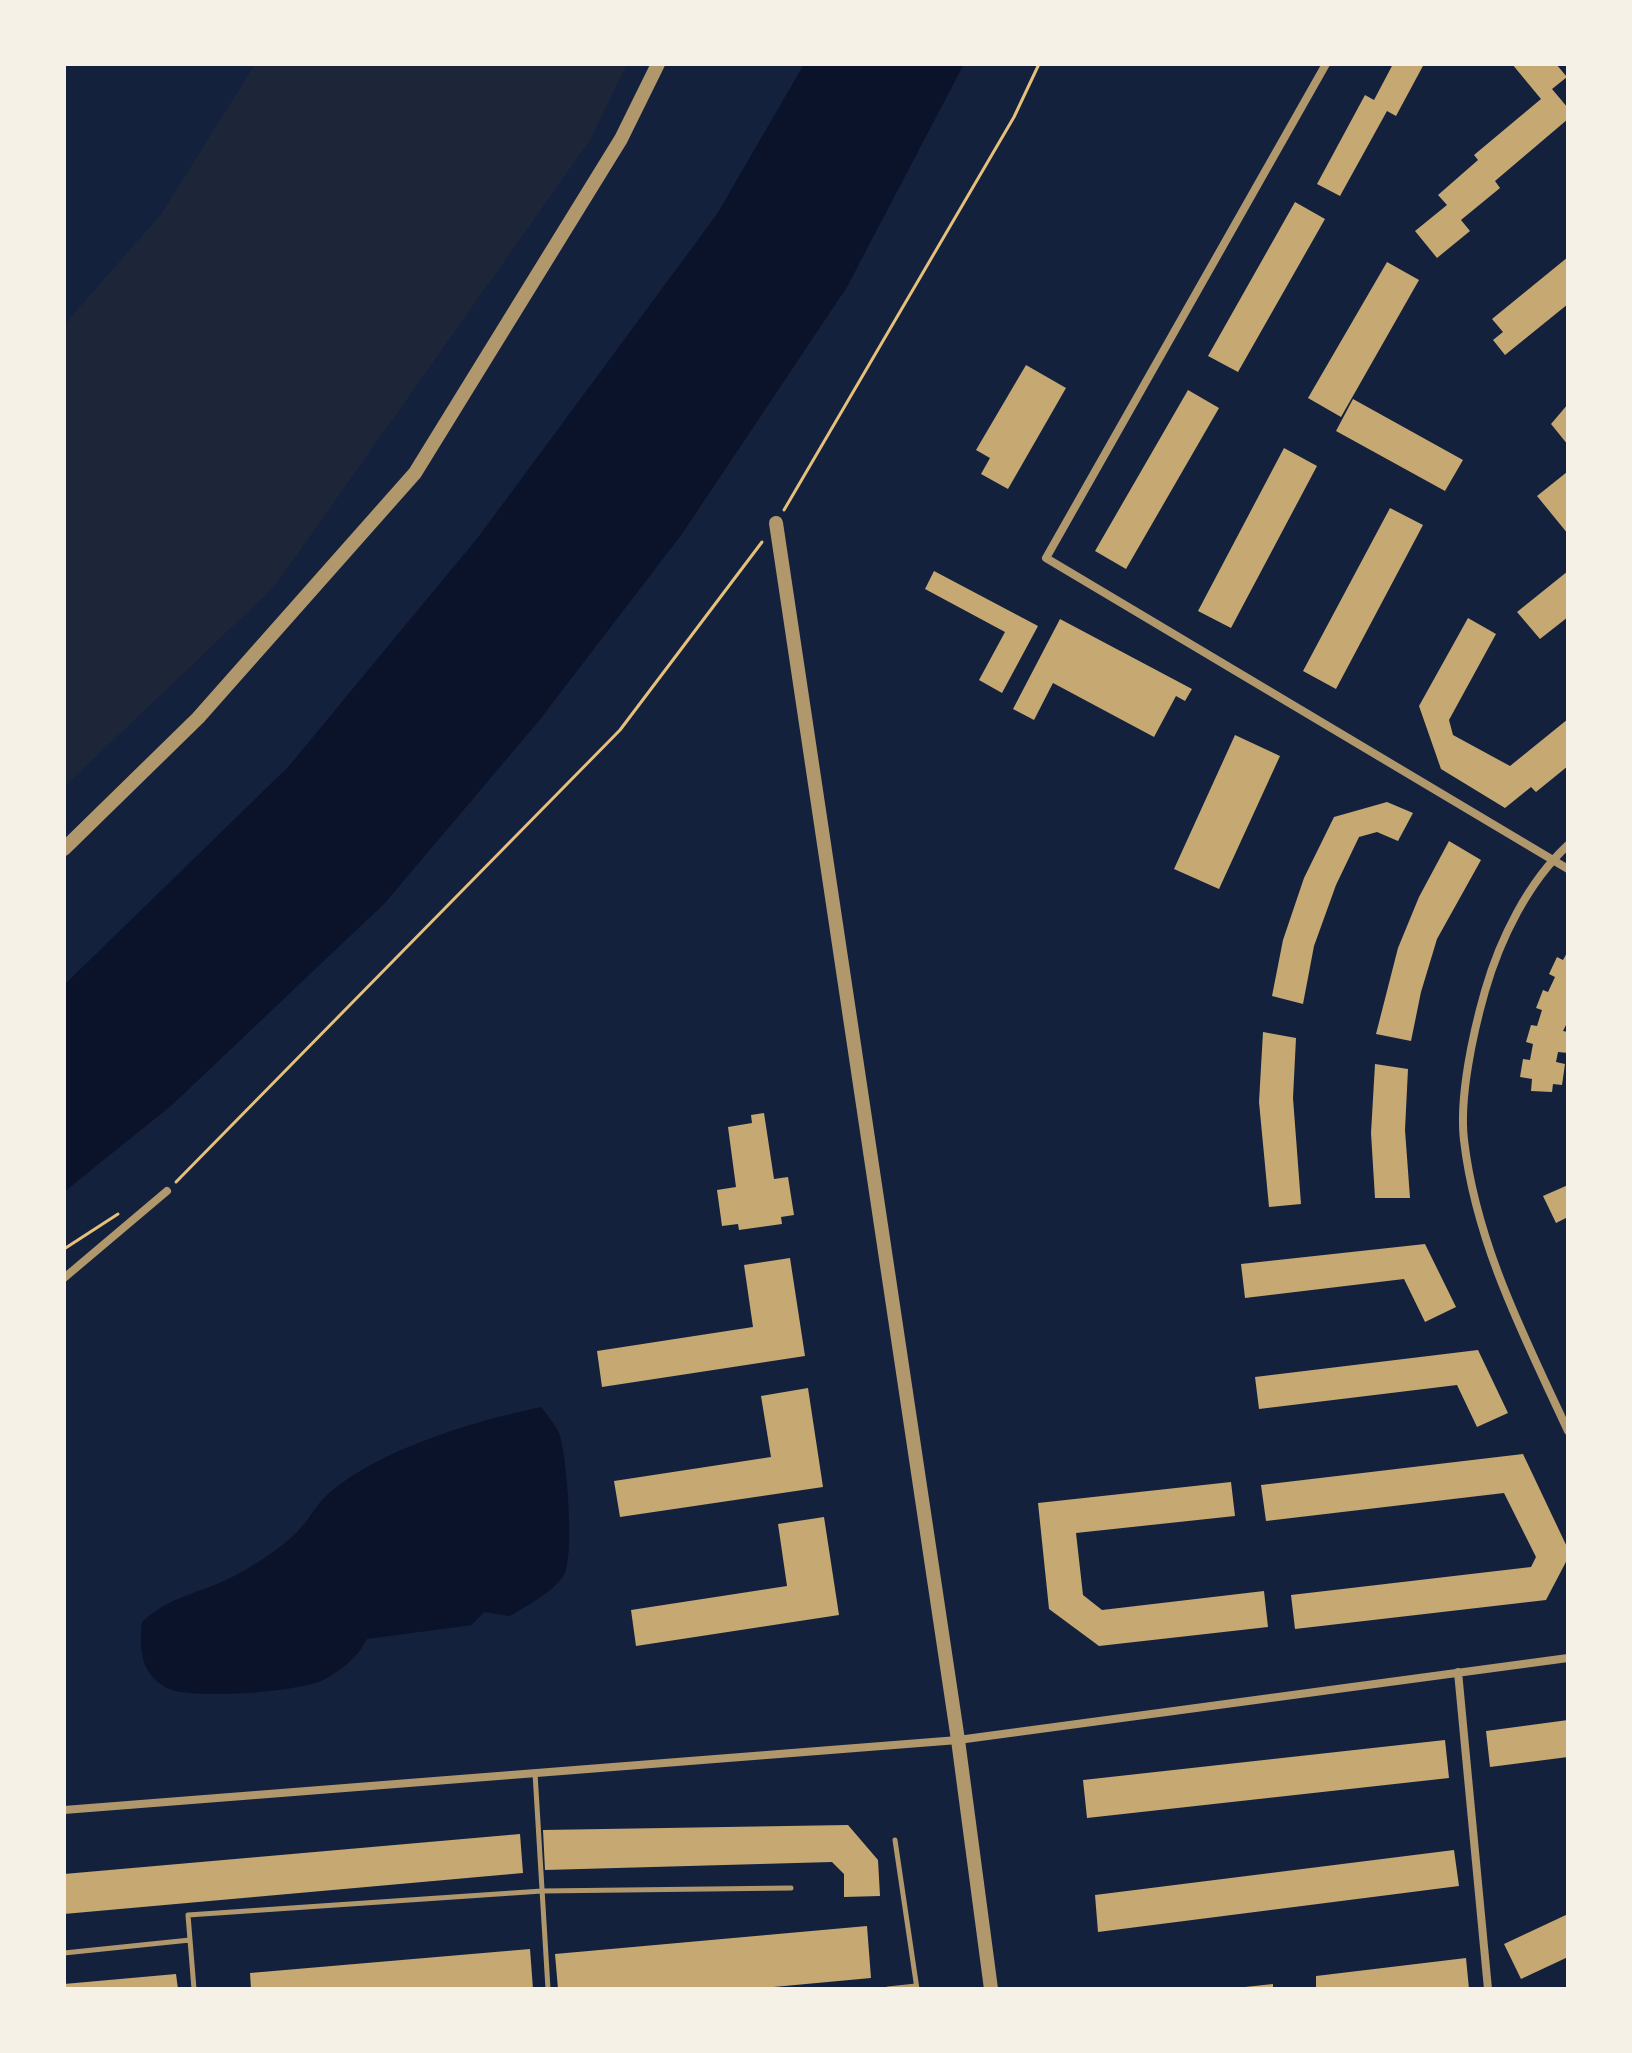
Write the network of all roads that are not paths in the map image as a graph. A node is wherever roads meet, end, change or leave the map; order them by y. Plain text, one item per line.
1 (658, 64) edge
2 (1326, 64) edge
3 (776, 523) road end
4 (1568, 845) edge
5 (64, 849) edge
6 (1551, 860) junction
7 (1568, 869) edge
8 (167, 1191) road end
9 (64, 1278) edge
10 (1568, 1431) edge
11 (1568, 1658) edge
12 (1458, 1672) junction
13 (958, 1740) junction
14 (535, 1773) junction
15 (64, 1810) edge
16 (895, 1840) dead end
17 (791, 1888) dead end
18 (542, 1891) junction
19 (190, 1940) junction
20 (64, 1953) edge
21 (916, 1988) edge
22 (194, 1989) edge
23 (548, 1989) edge
24 (888, 1989) edge
25 (991, 1989) edge
26 (1488, 1989) edge

1 - 5 street
2 - 6 street
3 - 13 street
4 - 6 street
6 - 7 street
6 - 10 street
8 - 9 street
11 - 12 street
12 - 13 street
12 - 26 street
13 - 14 street
13 - 25 street
14 - 15 street
14 - 18 lane
16 - 21 lane
17 - 18 lane
18 - 19 lane
18 - 23 lane
19 - 20 lane
19 - 22 lane
21 - 24 lane

